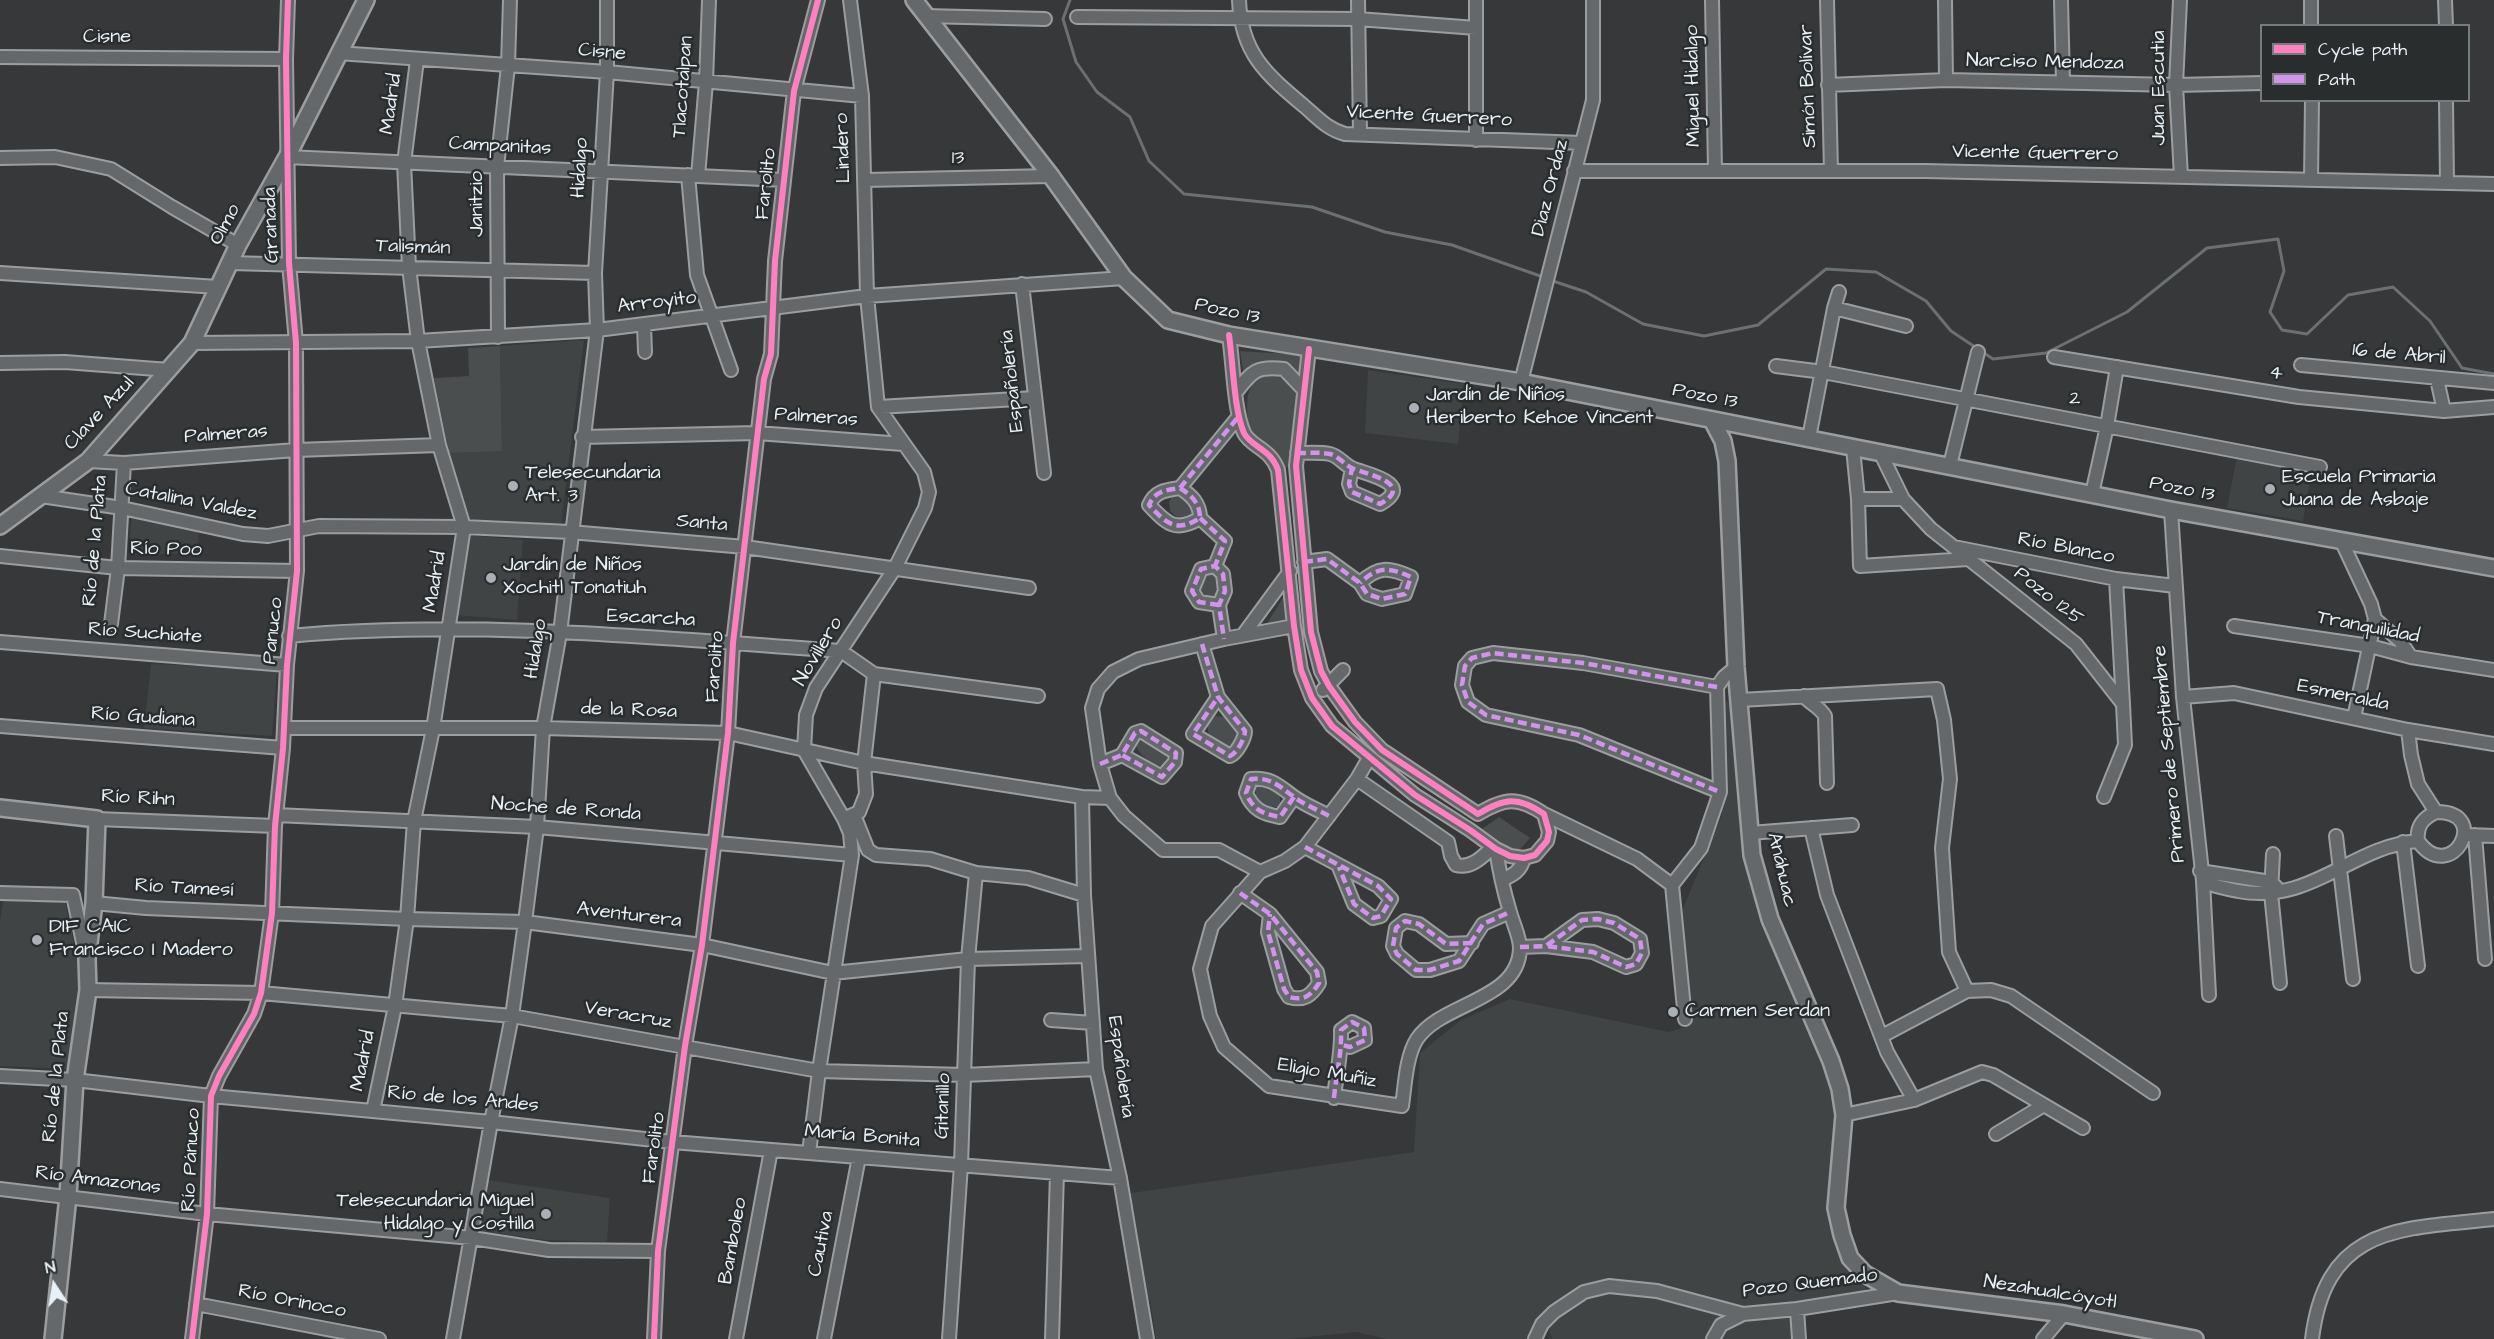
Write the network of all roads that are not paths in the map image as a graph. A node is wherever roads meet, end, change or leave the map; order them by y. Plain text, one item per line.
1 (288, 0) edge
2 (366, 0) edge
3 (510, 0) edge
4 (607, 0) edge
5 (709, 0) edge
6 (818, 0) edge
7 (850, 0) edge
8 (914, 0) edge
9 (1239, 0) edge
10 (1358, 0) edge
11 (1476, 0) edge
12 (1593, 0) edge
13 (1712, 0) edge
14 (1827, 0) edge
15 (1945, 0) edge
16 (2061, 0) edge
17 (2180, 0) edge
18 (2311, 0) edge
19 (2445, 0) edge
20 (926, 16) junction
21 (1077, 17) dead end
22 (1045, 19) dead end
23 (1240, 19) junction
24 (1358, 19) junction
25 (2311, 24) edge
26 (2445, 24) edge
27 (1476, 28) junction
28 (338, 53) junction
29 (0, 57) edge
30 (286, 59) junction
31 (417, 60) junction
32 (507, 66) junction
33 (607, 72) junction
34 (1946, 80) junction
35 (706, 82) junction
36 (2062, 82) junction
37 (2260, 83) edge
38 (1828, 85) junction
39 (2176, 85) junction
40 (794, 91) junction
41 (862, 96) junction
42 (2312, 102) edge
43 (2446, 102) edge
44 (1360, 134) junction
45 (1476, 140) junction
46 (1582, 143) junction
47 (287, 157) junction
48 (0, 158) edge
49 (404, 162) junction
50 (497, 167) junction
51 (600, 171) junction
52 (1574, 171) junction
53 (1715, 171) junction
54 (1831, 171) junction
55 (693, 176) junction
56 (1051, 176) junction
57 (2181, 177) junction
58 (784, 180) junction
59 (865, 180) junction
60 (2311, 180) junction
61 (2447, 183) junction
62 (2494, 184) edge
63 (238, 245) junction
64 (230, 263) junction
65 (290, 263) junction
66 (409, 267) junction
67 (498, 269) junction
68 (0, 273) edge
69 (595, 273) junction
70 (1124, 279) junction
71 (1022, 284) junction
72 (218, 287) junction
73 (1839, 292) dead end
74 (867, 296) junction
75 (771, 307) junction
76 (1834, 308) junction
77 (710, 316) junction
78 (644, 325) junction
79 (1906, 326) dead end
80 (597, 330) junction
81 (1229, 335) junction
82 (498, 337) junction
83 (417, 341) junction
84 (192, 343) junction
85 (296, 343) junction
86 (1309, 349) junction
87 (645, 352) dead end
88 (1978, 352) dead end
89 (2054, 357) dead end
90 (0, 363) edge
91 (2301, 365) dead end
92 (1776, 366) dead end
93 (2116, 367) junction
94 (169, 370) junction
95 (731, 370) dead end
96 (1822, 372) junction
97 (2438, 379) junction
98 (1521, 382) junction
99 (2494, 383) edge
100 (1303, 389) junction
101 (1236, 392) junction
102 (1035, 398) junction
103 (1966, 399) junction
104 (2494, 406) edge
105 (878, 408) junction
106 (2444, 411) junction
107 (1239, 416) junction
108 (1712, 420) junction
109 (2107, 426) junction
110 (757, 433) junction
111 (582, 437) junction
112 (1809, 438) junction
113 (903, 444) junction
114 (440, 445) junction
115 (1853, 448) junction
116 (296, 450) junction
117 (1297, 453) junction
118 (1881, 454) junction
119 (88, 461) junction
120 (124, 463) junction
121 (1950, 465) junction
122 (1296, 466) junction
123 (2320, 467) dead end
124 (1352, 468) dead end
125 (1278, 470) junction
126 (1044, 473) dead end
127 (1180, 488) junction
128 (2092, 494) junction
129 (40, 496) junction
130 (1858, 499) junction
131 (1903, 499) junction
132 (122, 508) junction
133 (2171, 510) junction
134 (1200, 518) junction
135 (0, 526) edge
136 (464, 527) junction
137 (298, 531) junction
138 (570, 532) junction
139 (2341, 540) junction
140 (1951, 546) junction
141 (745, 547) junction
142 (0, 556) edge
143 (1968, 559) junction
144 (1304, 562) junction
145 (1215, 566) junction
146 (895, 567) junction
147 (118, 568) junction
148 (2494, 568) edge
149 (297, 571) junction
150 (1290, 571) junction
151 (2116, 579) junction
152 (1360, 583) dead end
153 (2175, 586) junction
154 (1029, 588) dead end
155 (1219, 605) junction
156 (2375, 619) junction
157 (111, 624) dead end
158 (1294, 626) junction
159 (2234, 626) dead end
160 (448, 630) junction
161 (560, 633) junction
162 (1243, 635) junction
163 (289, 636) junction
164 (1224, 639) junction
165 (0, 642) edge
166 (732, 643) junction
167 (1202, 644) junction
168 (2370, 646) junction
169 (842, 651) junction
170 (2411, 657) junction
171 (286, 665) junction
172 (1736, 667) junction
173 (1343, 670) dead end
174 (2494, 670) edge
175 (874, 674) junction
176 (1329, 686) junction
177 (1718, 687) junction
178 (1038, 696) dead end
179 (1804, 696) junction
180 (1218, 697) junction
181 (2183, 697) junction
182 (1312, 698) junction
183 (1740, 700) junction
184 (2122, 704) junction
185 (2354, 718) junction
186 (0, 726) edge
187 (284, 728) junction
188 (543, 728) junction
189 (433, 729) junction
190 (2408, 730) junction
191 (728, 733) junction
192 (2494, 744) edge
193 (283, 748) junction
194 (804, 750) junction
195 (1122, 755) dead end
196 (1369, 758) junction
197 (864, 762) junction
198 (1100, 764) junction
199 (1357, 779) junction
200 (1827, 783) dead end
201 (1720, 792) junction
202 (1294, 797) dead end
203 (2104, 797) dead end
204 (1082, 798) junction
205 (1110, 798) junction
206 (0, 808) edge
207 (2436, 812) junction
208 (1478, 814) junction
209 (1544, 814) junction
210 (1329, 816) junction
211 (849, 817) junction
212 (97, 819) junction
213 (276, 820) junction
214 (414, 820) junction
215 (1852, 825) dead end
216 (537, 827) junction
217 (1811, 828) junction
218 (1470, 830) junction
219 (1750, 833) junction
220 (2470, 835) junction
221 (2336, 836) dead end
222 (2494, 836) edge
223 (714, 841) junction
224 (2418, 841) junction
225 (2403, 842) junction
226 (1305, 847) junction
227 (1495, 848) junction
228 (852, 855) junction
229 (2273, 855) dead end
230 (1524, 858) junction
231 (1339, 867) junction
232 (2340, 870) junction
233 (1260, 872) junction
234 (976, 873) junction
235 (2202, 876) junction
236 (1502, 880) junction
237 (1672, 885) junction
238 (2274, 889) junction
239 (0, 892) edge
240 (1240, 894) junction
241 (1084, 895) junction
242 (94, 903) junction
243 (1510, 912) junction
244 (272, 913) junction
245 (1269, 914) junction
246 (407, 920) junction
247 (525, 922) junction
248 (1473, 943) junction
249 (702, 945) junction
250 (1520, 946) junction
251 (1546, 946) junction
252 (1087, 956) junction
253 (87, 959) junction
254 (2485, 959) dead end
255 (968, 960) junction
256 (2418, 966) dead end
257 (833, 973) junction
258 (2353, 979) dead end
259 (2280, 982) dead end
260 (88, 990) junction
261 (1967, 991) junction
262 (261, 993) junction
263 (2209, 995) dead end
264 (395, 1006) junction
265 (512, 1016) junction
266 (1685, 1019) dead end
267 (1051, 1020) dead end
268 (1093, 1023) junction
269 (1882, 1036) junction
270 (1342, 1045) dead end
271 (685, 1046) junction
272 (1096, 1069) junction
273 (819, 1071) junction
274 (0, 1076) edge
275 (964, 1076) junction
276 (75, 1080) junction
277 (2153, 1093) dead end
278 (211, 1096) junction
279 (1334, 1098) junction
280 (1914, 1100) junction
281 (2044, 1105) junction
282 (373, 1112) junction
283 (1844, 1115) junction
284 (491, 1122) junction
285 (2083, 1128) dead end
286 (1996, 1134) dead end
287 (672, 1142) junction
288 (771, 1150) junction
289 (809, 1153) junction
290 (859, 1157) junction
291 (962, 1165) junction
292 (1057, 1173) junction
293 (1120, 1178) junction
294 (0, 1189) edge
295 (68, 1196) junction
296 (207, 1214) junction
297 (2494, 1219) edge
298 (472, 1238) junction
299 (658, 1251) junction
300 (1898, 1293) junction
301 (196, 1304) junction
302 (1797, 1309) junction
303 (1743, 1314) junction
304 (2064, 1314) junction
305 (322, 1334) edge
306 (53, 1339) edge
307 (192, 1339) edge
308 (379, 1339) edge
309 (453, 1339) edge
310 (654, 1339) edge
311 (736, 1339) edge
312 (824, 1339) edge
313 (950, 1339) edge
314 (1052, 1339) edge
315 (1147, 1339) edge
316 (1535, 1339) edge
317 (1713, 1339) edge
318 (1799, 1339) edge
319 (2043, 1339) edge
320 (2195, 1339) edge
321 (2312, 1339) edge

1 - 30 street, Granada
2 - 28 main road, Olmo
3 - 32 street, Janitzio
4 - 33 street, Hidalgo
5 - 35 street, Tlacotalpan
6 - 40 street, Farolito
7 - 41 street, Lindero
8 - 20 main road, Pozo 13
9 - 23 street, Vicente Guerrero
10 - 24 street
11 - 27 street
12 - 46 street, Diaz Ordaz
13 - 53 street, Miguel Hidalgo
14 - 38 street, Simón Bolívar
15 - 34 street
16 - 36 street
17 - 39 street, Juan Escutia
18 - 25 street
19 - 26 street
20 - 22 street
20 - 56 main road, Pozo 13
21 - 23 street
23 - 24 street
23 - 44 street, Vicente Guerrero
24 - 27 street
24 - 44 street
27 - 45 street
28 - 31 street, Cisne
28 - 47 main road, Olmo
29 - 30 street, Cisne
30 - 47 street, Granada
31 - 32 street, Cisne
31 - 49 street, Madrid
32 - 33 street, Cisne
32 - 50 street, Janitzio
33 - 35 street, Cisne
33 - 51 street, Hidalgo
34 - 36 street, Narciso Mendoza
34 - 38 street, Narciso Mendoza
35 - 40 street, Cisne
35 - 55 street, Tlacotalpan
36 - 39 street, Narciso Mendoza
37 - 39 street, Narciso Mendoza
38 - 54 street, Simón Bolívar
39 - 57 street, Juan Escutia
40 - 41 street, Cisne
40 - 58 street, Farolito
41 - 59 street, Lindero
42 - 60 street
43 - 61 street
44 - 45 street, Vicente Guerrero
45 - 46 street, Vicente Guerrero
46 - 52 street, Diaz Ordaz
47 - 49 street, Campanitas
47 - 63 main road, Olmo
47 - 65 street, Granada
48 - 63 street
49 - 50 street, Campanitas
49 - 66 street, Madrid
50 - 51 street, Campanitas
50 - 67 street, Janitzio
51 - 55 street, Campanitas
51 - 69 street, Hidalgo
52 - 53 street, Vicente Guerrero
52 - 98 street, Diaz Ordaz
53 - 54 street, Vicente Guerrero
54 - 57 street, Vicente Guerrero
55 - 58 street, Campanitas
55 - 77 street, Tlacotalpan
56 - 59 street, 13
56 - 70 main road, Pozo 13
57 - 60 street, Vicente Guerrero
58 - 75 street, Farolito
59 - 74 street, Lindero
60 - 61 street, Vicente Guerrero
61 - 62 street, Vicente Guerrero
63 - 64 main road, Olmo
64 - 65 street, Talismán
64 - 72 main road, Olmo
65 - 66 street, Talismán
65 - 85 street, Granada
66 - 67 street, Talismán
66 - 83 street, Madrid
67 - 69 street, Talismán
67 - 82 street, Janitzio
68 - 72 street
69 - 80 street, Hidalgo
70 - 71 street, Arroyito
70 - 81 main road, Pozo 13
71 - 74 street, Arroyito
71 - 102 street, Españolería
72 - 84 main road, Olmo
73 - 76 street
74 - 75 street, Arroyito
74 - 105 street, Novillero
75 - 77 street, Arroyito
75 - 110 street, Farolito
76 - 79 street
76 - 96 street
77 - 78 street, Arroyito
77 - 95 street, Tlacotalpan
78 - 80 street, Arroyito
78 - 87 street
80 - 82 street, Arroyito
80 - 111 street, Hidalgo
81 - 86 main road, Pozo 13
81 - 101 street
82 - 83 street, Arroyito
83 - 85 street, Arroyito
83 - 114 street, Madrid
84 - 85 street, Arroyito
84 - 94 main road, Clave Azul
85 - 116 street, Granada
86 - 98 main road, Pozo 13
86 - 100 street
88 - 103 street
89 - 93 street, 4
90 - 94 street
91 - 97 street, 16 de Abril
92 - 96 street, 2
93 - 106 street, 4
93 - 109 street
94 - 119 main road, Clave Azul
96 - 103 street, 2
96 - 112 street
97 - 99 street, 16 de Abril
97 - 106 street
98 - 108 main road, Pozo 13
100 - 101 street
100 - 117 street
101 - 107 street
102 - 105 street, Palmeras
102 - 126 street, Españolería
103 - 109 street, 2
103 - 121 street
104 - 106 street, 4
105 - 113 street, Novillero
107 - 125 street
107 - 127 street
108 - 112 main road, Pozo 13
108 - 172 main road, Anáhuac
109 - 123 street, 2
109 - 128 street
110 - 111 street, Palmeras
110 - 113 street, Palmeras
110 - 141 street, Farolito
111 - 138 street, Hidalgo
112 - 115 main road, Pozo 13
113 - 146 street, Novillero
114 - 116 street, Palmeras
114 - 136 street, Madrid
115 - 118 main road, Pozo 13
115 - 130 street
116 - 120 street, Palmeras
116 - 137 street, Panuco
117 - 122 street
117 - 124 street
118 - 121 main road, Pozo 13
118 - 131 street, Pozo 125
119 - 120 street, Palmeras
119 - 129 main road, Clave Azul
120 - 132 street, Río de la Plata
121 - 128 main road, Pozo 13
122 - 125 street
122 - 144 street
125 - 150 street
127 - 134 street
127 - 134 street
128 - 133 main road, Pozo 13
129 - 132 street, Catalina Valdez
129 - 135 main road, Clave Azul
130 - 131 street
130 - 143 street
131 - 140 street, Pozo 125
132 - 137 street, Catalina Valdez
132 - 147 street, Río de la Plata
133 - 139 main road, Pozo 13
133 - 153 street, Primero de Septiembre
134 - 145 street
136 - 137 street, Santa
136 - 138 street, Santa
136 - 160 street, Madrid
137 - 149 street, Panuco
138 - 141 street, Santa
138 - 161 street, Hidalgo
139 - 148 main road, Pozo 13
139 - 156 street
140 - 143 street, Pozo 125
140 - 151 street, Río Blanco
141 - 146 street, Santa
141 - 166 street, Farolito
142 - 147 street, Río Poo
143 - 184 street, Pozo 125
144 - 152 street
144 - 176 street
145 - 155 street
145 - 155 street
146 - 154 street, Santa
146 - 169 street, Novillero
147 - 149 street, Río Poo
147 - 157 street, Río de la Plata
149 - 163 street, Panuco
150 - 158 street
150 - 162 street
151 - 153 street, Río Blanco
151 - 184 street
153 - 181 street, Primero de Septiembre
155 - 164 street
156 - 168 street
156 - 170 street
158 - 162 street
158 - 182 street
159 - 168 street, Tranquilidad
160 - 161 street, Escarcha
160 - 163 street, Escarcha
160 - 189 street, Madrid
161 - 166 street, Escarcha
161 - 188 street, Hidalgo
162 - 164 street
163 - 171 street, Panuco
164 - 167 street
165 - 171 street, Río Suchiate
166 - 169 street, Escarcha
166 - 191 street, Farolito
167 - 180 street
167 - 198 street
168 - 170 street, Tranquilidad
168 - 185 street
169 - 175 street
169 - 194 street, Novillero
170 - 174 street, Tranquilidad
171 - 187 street, Panuco
172 - 177 street
172 - 183 main road, Anáhuac
173 - 176 street
175 - 178 street
175 - 197 street
176 - 182 street
176 - 208 street
177 - 201 street
177 - 201 street
179 - 183 street
179 - 200 street
179 - 261 street
180 - 180 street
181 - 185 street, Esmeralda
181 - 235 street, Primero de Septiembre
182 - 196 street
183 - 219 main road, Anáhuac
184 - 203 street
185 - 190 street, Esmeralda
186 - 193 street, Río Gudiana
187 - 189 street, de la Rosa
187 - 193 street, Panuco
188 - 189 street, de la Rosa
188 - 191 street, de la Rosa
188 - 216 street, Hidalgo
189 - 214 street, Madrid
190 - 192 street, Esmeralda
190 - 207 street
191 - 194 street, de la Rosa
191 - 223 street, Farolito
193 - 213 street, Panuco
194 - 197 street, de la Rosa
194 - 211 street
195 - 198 street
196 - 199 street, Eligio Muñiz
196 - 218 street
197 - 204 street, de la Rosa
197 - 211 street
198 - 205 street
199 - 210 street, Eligio Muñiz
199 - 227 street
201 - 237 street
202 - 210 street
204 - 205 street, de la Rosa
204 - 241 street, Españolería
205 - 233 street
206 - 212 main road, Río Rihn
207 - 220 street
207 - 224 street
208 - 209 street
208 - 218 street
209 - 230 street
209 - 237 street
210 - 226 street, Eligio Muñiz
211 - 228 street
211 - 234 street
212 - 213 street, Río Rihn
212 - 242 main road, Río de la Plata
213 - 214 street, Noche de Ronda
213 - 244 street, Río Pánuco
214 - 216 street, Noche de Ronda
214 - 246 street, Madrid
215 - 217 street
216 - 223 street, Noche de Ronda
216 - 247 street, Hidalgo
217 - 219 street
217 - 269 street
218 - 227 street
219 - 283 main road, Anáhuac
220 - 222 street
220 - 224 street
220 - 254 street
221 - 232 street
223 - 228 street, Noche de Ronda
223 - 249 street, Farolito
224 - 225 street
225 - 232 street
225 - 256 street
226 - 231 street
226 - 233 street, Eligio Muñiz
227 - 230 street
227 - 236 street
228 - 257 street
229 - 238 street
230 - 236 street
231 - 231 street
232 - 238 street
232 - 258 street
233 - 240 street, Eligio Muñiz
234 - 241 street
234 - 255 street, Gitanillo
235 - 238 street
235 - 263 street, Primero de Septiembre
236 - 243 street
237 - 266 street
238 - 259 street
239 - 253 street
240 - 245 street
240 - 279 street, Eligio Muñiz
241 - 252 street, Españolería
242 - 244 street, Río Tamesí
242 - 253 main road, Río de la Plata
243 - 248 street
243 - 250 street
244 - 246 street, Aventurera
244 - 262 street, Río Pánuco
245 - 245 street
246 - 247 street, Aventurera
246 - 264 street, Madrid
247 - 249 street, Aventurera
247 - 265 street, Hidalgo
248 - 248 street
249 - 257 street, Aventurera
249 - 271 street, Farolito
250 - 251 street
250 - 279 street, Eligio Muñiz
251 - 251 street
252 - 255 street, Aventurera
252 - 268 street, Españolería
253 - 260 main road, Río de la Plata
255 - 257 street, Aventurera
255 - 275 street, Gitanillo
257 - 273 street
260 - 262 street, Veracruz
260 - 276 main road, Río de la Plata
261 - 269 street
261 - 277 street
262 - 264 street, Veracruz
262 - 278 street, Río Pánuco
264 - 265 street, Veracruz
264 - 282 street, Madrid
265 - 271 street, Veracruz
265 - 284 street, Hidalgo
267 - 268 street
268 - 272 street, Españolería
269 - 280 street
270 - 279 street
271 - 273 street, Veracruz
271 - 287 street, Farolito
272 - 275 street, Veracruz
272 - 293 street, Españolería
273 - 275 street, Veracruz
273 - 289 street
274 - 276 street, Río de los Andes
275 - 291 street, Gitanillo
276 - 278 street, Río de los Andes
276 - 295 main road, Río de la Plata
278 - 282 street, Río de los Andes
278 - 296 street, Río Pánuco
280 - 281 street
280 - 283 street
281 - 285 street
281 - 286 street
282 - 284 street, Río de los Andes
283 - 300 main road, Anáhuac
284 - 287 street, Río de los Andes
284 - 298 street, Hidalgo
287 - 288 street, María Bonita
287 - 299 street, Farolito
288 - 289 street, María Bonita
288 - 311 street, Bamboleo
289 - 290 street, María Bonita
290 - 291 street, María Bonita
290 - 312 street, Cautiva
291 - 292 street, María Bonita
291 - 313 street, Gitanillo
292 - 293 street, María Bonita
292 - 314 street
293 - 315 street, Españolería
294 - 295 street, Río Amazonas
295 - 296 street, Río Amazonas
295 - 306 main road, Río de la Plata
296 - 298 street, Río Amazonas
296 - 301 street, Río Pánuco
297 - 321 street
298 - 299 street, Río Amazonas
298 - 309 street, Hidalgo
299 - 310 street, Farolito
300 - 302 street, Pozo Quemado
300 - 304 main road, Nezahualcóyotl
301 - 305 street, Río Orinoco
301 - 307 street, Río Pánuco
302 - 303 street, Pozo Quemado
302 - 318 street
303 - 316 street, Pozo Quemado
303 - 317 street
304 - 319 street
304 - 320 main road, Nezahualcóyotl
305 - 308 street, Río Orinoco

